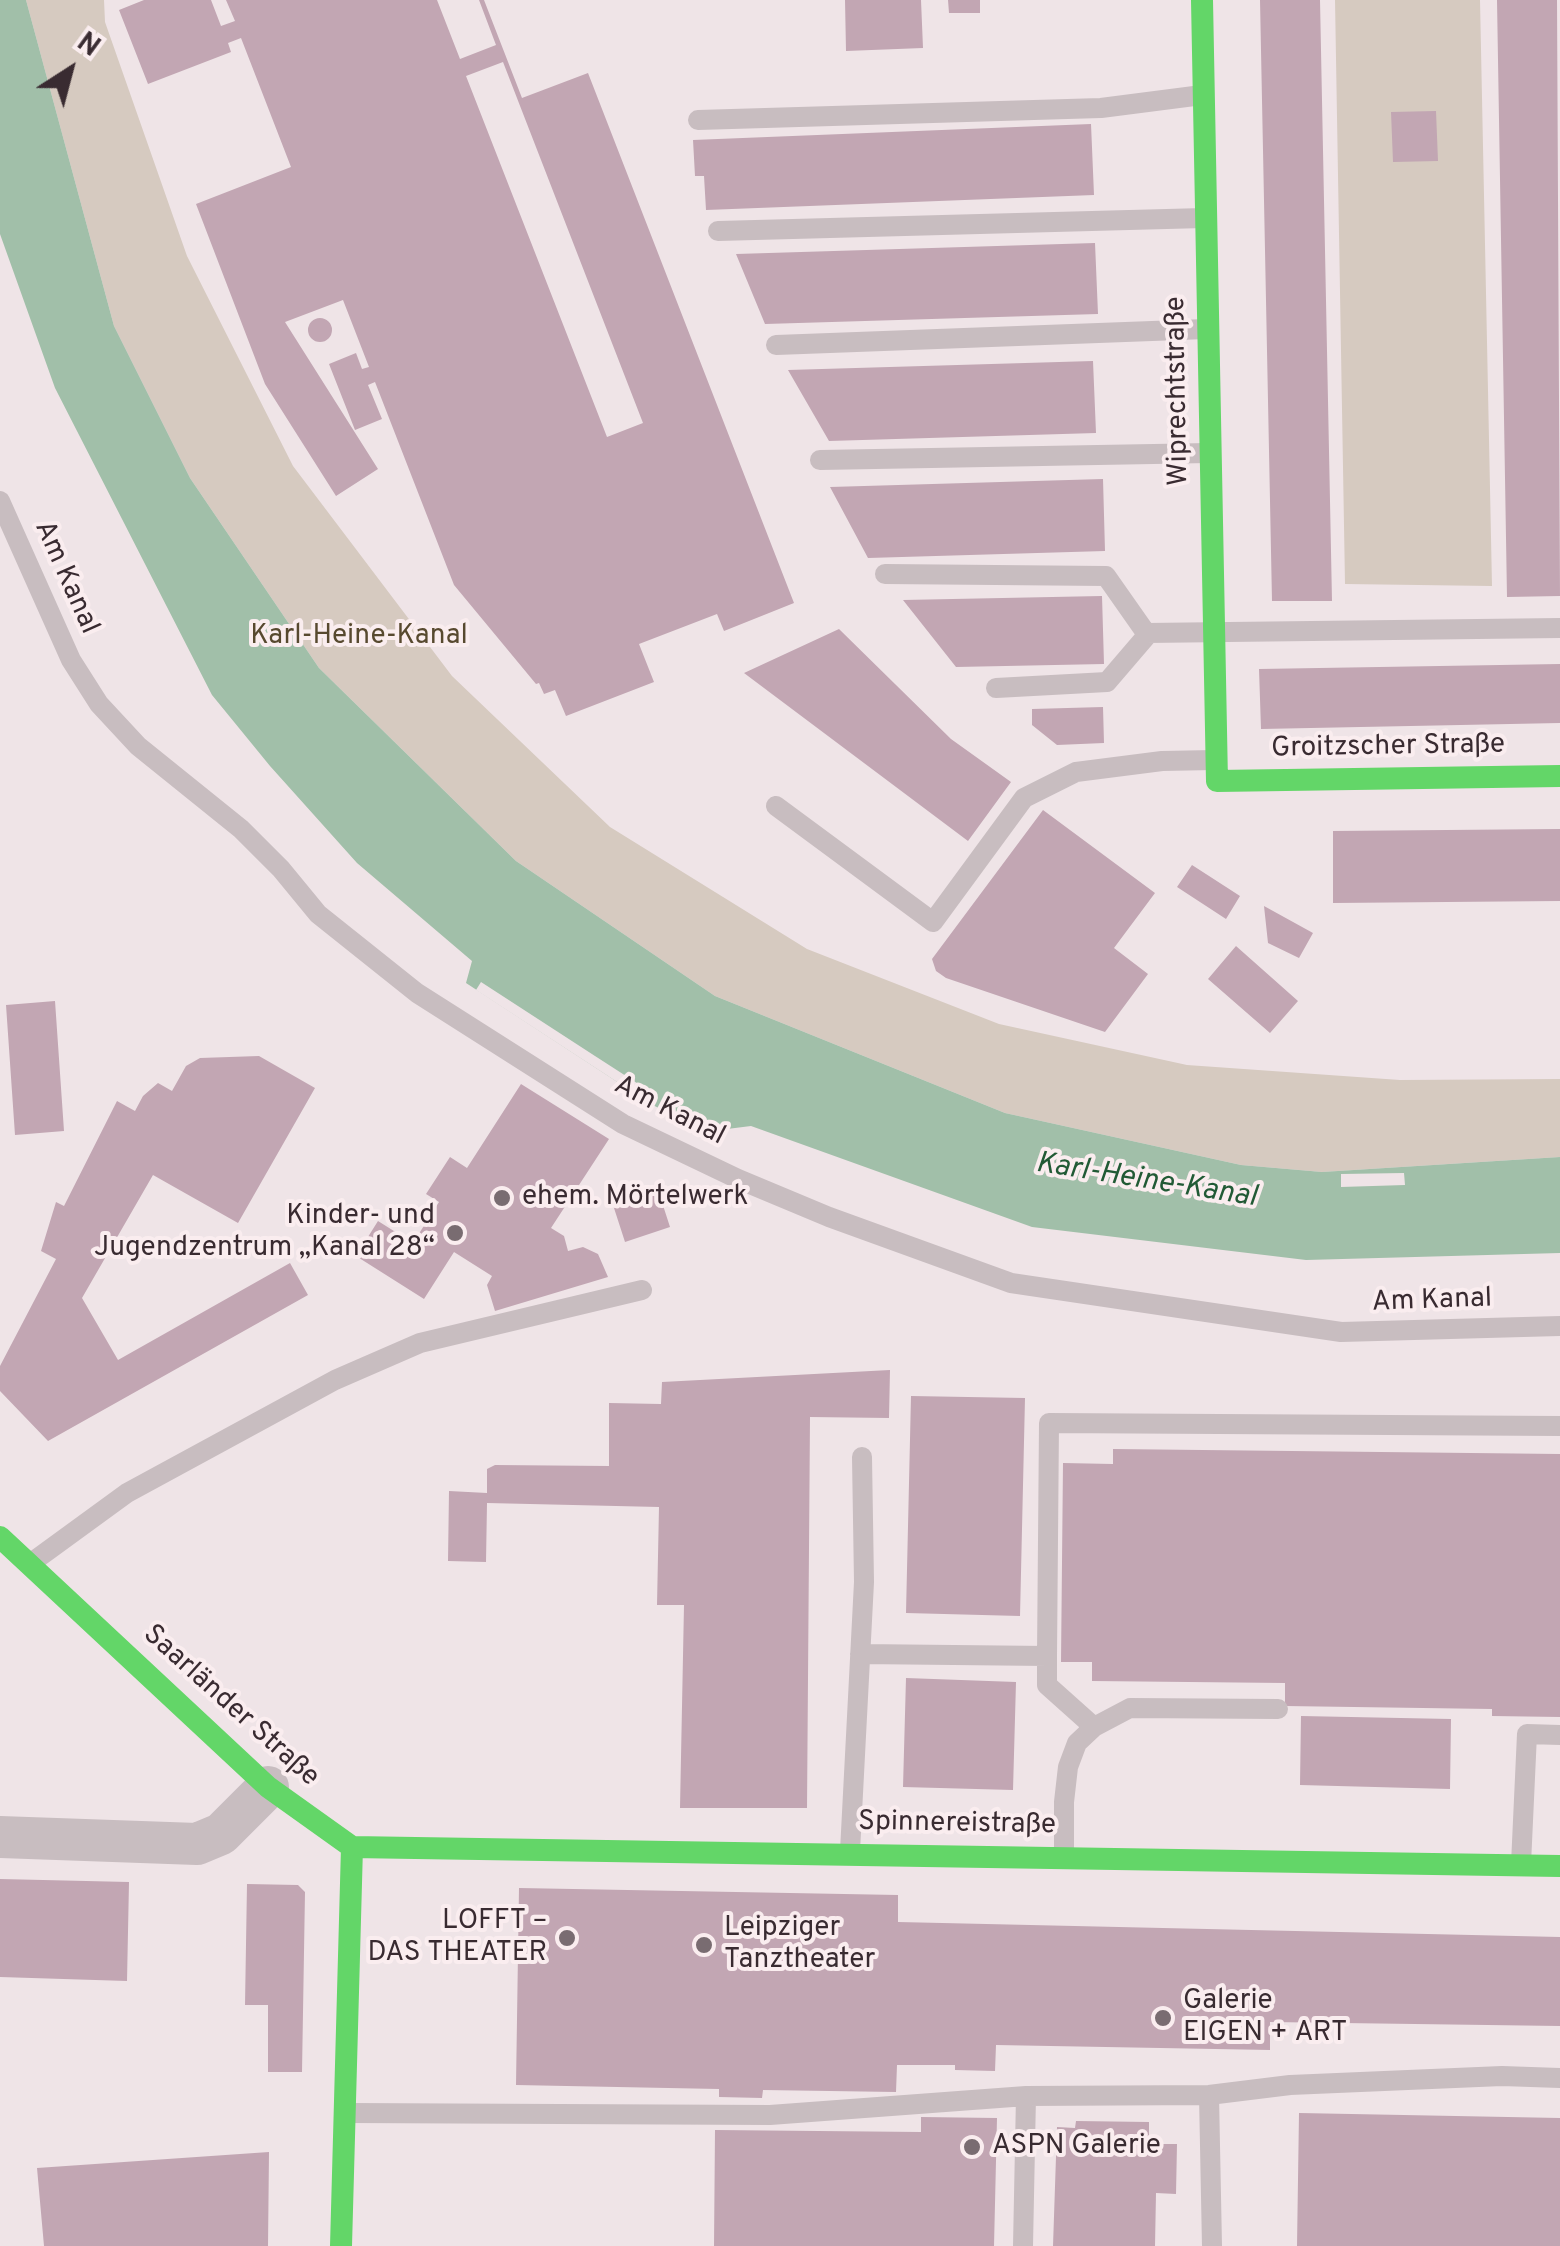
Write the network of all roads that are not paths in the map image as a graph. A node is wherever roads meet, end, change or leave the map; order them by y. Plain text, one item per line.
1 (1202, 0) edge
2 (1204, 95) junction
3 (698, 120) dead end
4 (1206, 218) junction
5 (718, 231) dead end
6 (1208, 329) junction
7 (776, 345) dead end
8 (1211, 453) junction
9 (820, 460) dead end
10 (0, 500) edge
11 (886, 574) dead end
12 (1560, 628) edge
13 (1214, 632) junction
14 (1149, 633) junction
15 (996, 688) dead end
16 (1216, 770) junction
17 (1560, 776) edge
18 (776, 806) dead end
19 (642, 1290) dead end
20 (1560, 1326) edge
21 (1560, 1426) edge
22 (862, 1457) dead end
23 (0, 1537) edge
24 (29, 1564) junction
25 (860, 1654) junction
26 (1047, 1656) junction
27 (1278, 1709) dead end
28 (1094, 1727) junction
29 (1560, 1735) edge
30 (268, 1787) junction
31 (0, 1838) edge
32 (352, 1846) junction
33 (850, 1853) junction
34 (1064, 1858) junction
35 (1521, 1866) junction
36 (1560, 1866) edge
37 (1560, 2078) edge
38 (1026, 2096) junction
39 (1209, 2096) junction
40 (342, 2114) junction
41 (341, 2246) edge
42 (1022, 2246) edge
43 (1212, 2246) edge

1 - 2 street, Wiprechtstraße
2 - 3 lane
2 - 4 street, Wiprechtstraße
4 - 5 lane
4 - 6 street, Wiprechtstraße
6 - 7 lane
6 - 8 street, Wiprechtstraße
8 - 9 lane
8 - 13 street, Wiprechtstraße
10 - 20 lane, Am Kanal
11 - 14 lane
12 - 13 lane
13 - 14 lane
13 - 16 street, Wiprechtstraße
14 - 15 lane
16 - 17 street, Groitzscher Straße
16 - 18 lane
19 - 24 lane
21 - 26 lane
22 - 25 lane
23 - 24 street, Saarländer Straße
24 - 30 street, Saarländer Straße
25 - 26 lane
25 - 33 lane
26 - 28 lane
27 - 28 lane
28 - 34 lane
29 - 35 lane
30 - 31 street
30 - 32 street, Saarländer Straße
32 - 33 street, Spinnereistraße
32 - 40 street
33 - 34 street, Spinnereistraße
34 - 35 street, Spinnereistraße
35 - 36 street, Spinnereistraße
37 - 39 lane
38 - 39 lane
38 - 40 lane
38 - 42 lane
39 - 43 lane
40 - 41 street

